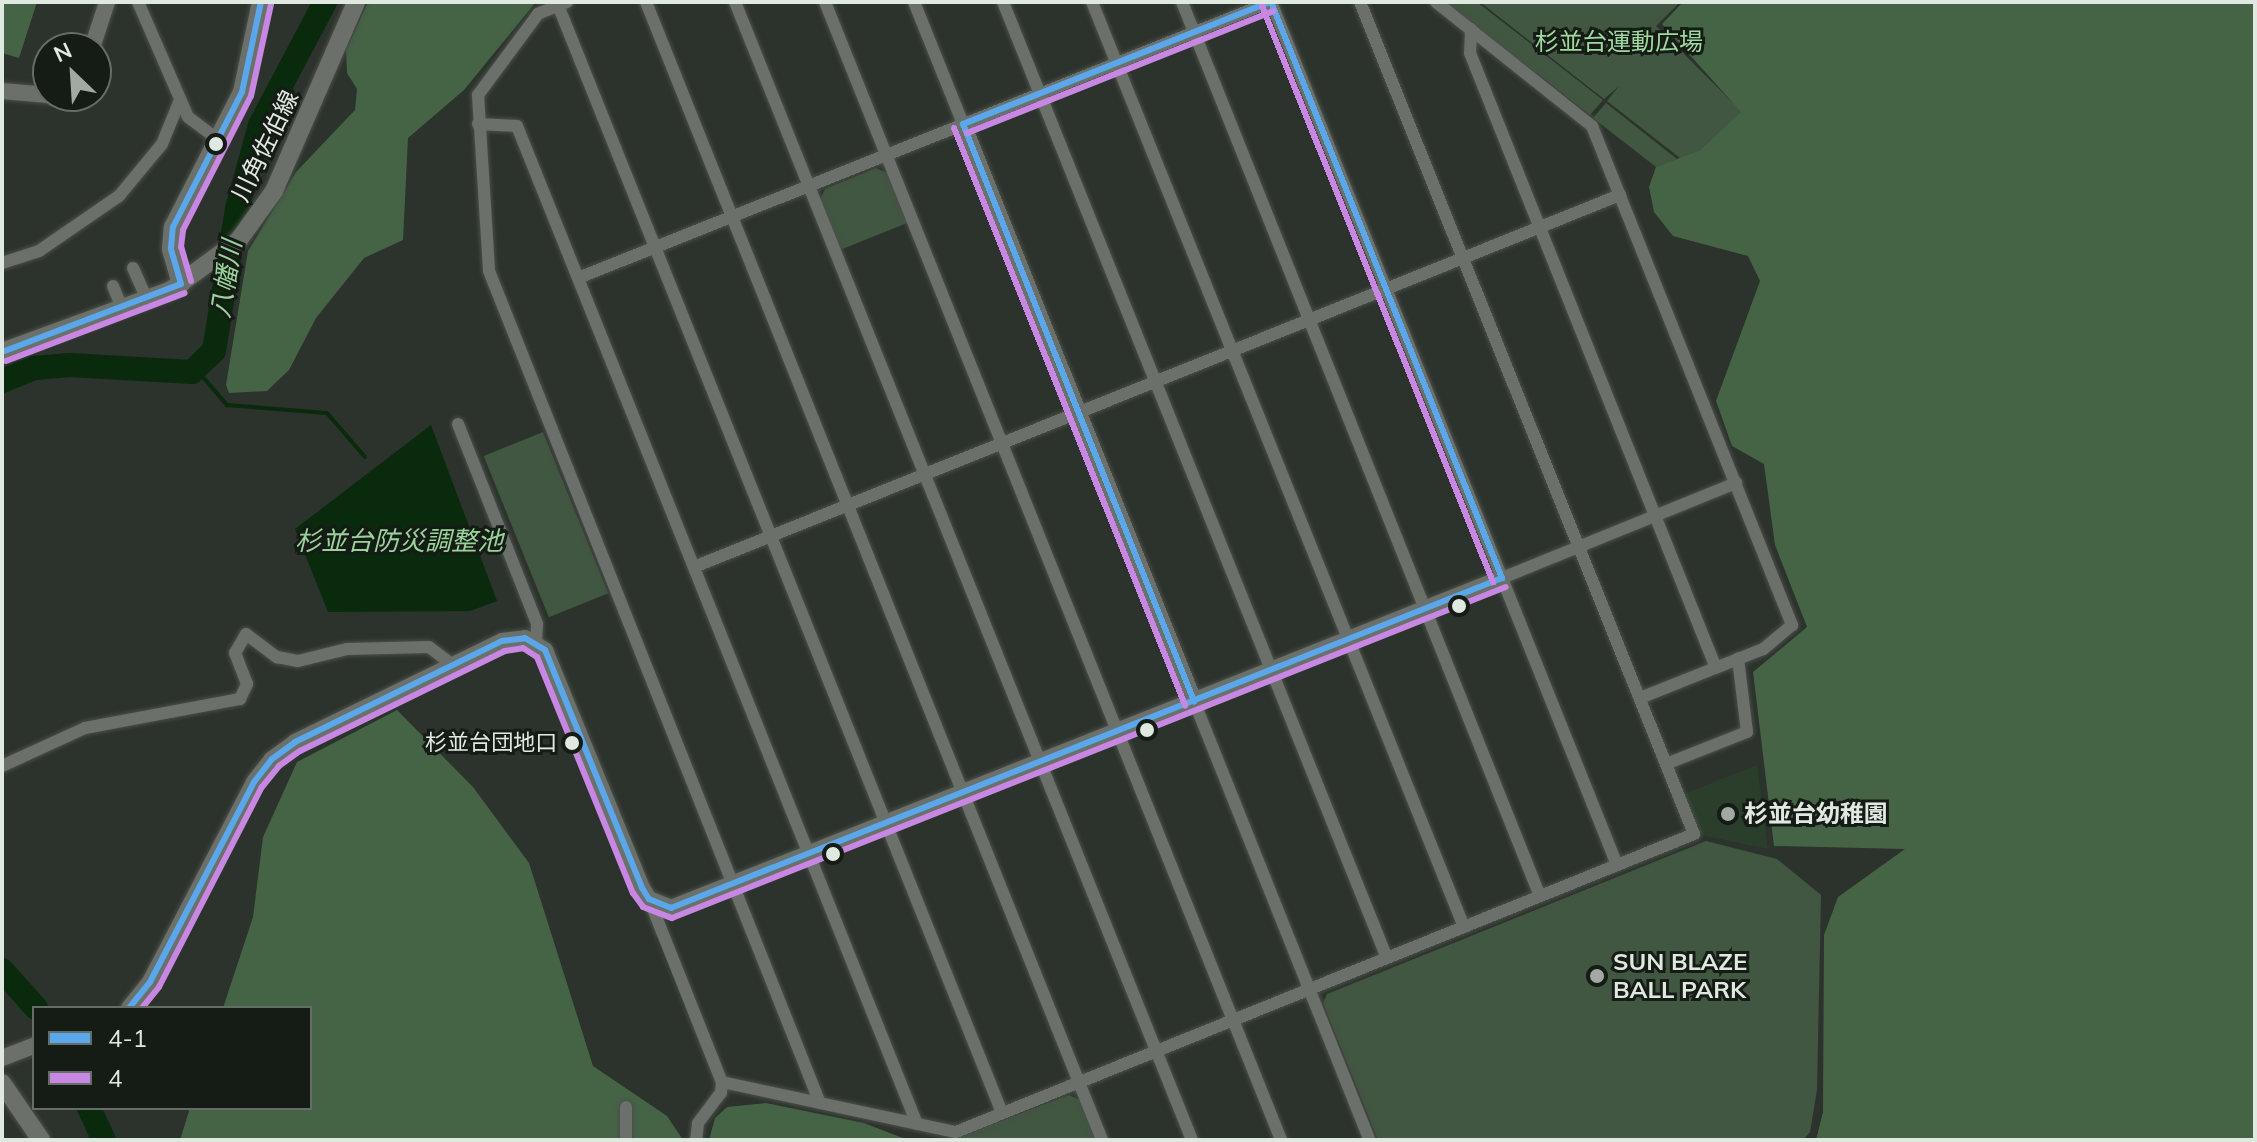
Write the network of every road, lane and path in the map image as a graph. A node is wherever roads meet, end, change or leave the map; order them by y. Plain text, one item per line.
1 (107, 2) edge
2 (138, 2) edge
3 (261, 2) edge
4 (356, 2) edge
5 (646, 2) edge
6 (735, 2) edge
7 (825, 2) edge
8 (914, 2) edge
9 (1003, 2) edge
10 (1092, 2) edge
11 (1182, 2) edge
12 (1271, 2) edge
13 (1360, 2) edge
14 (1436, 2) edge
15 (562, 4) edge
16 (1471, 29) junction
17 (97, 32) edge
18 (1194, 32) junction
19 (1117, 63) junction
20 (2, 91) edge
21 (32, 94) edge
22 (1040, 94) junction
23 (180, 100) junction
24 (478, 124) junction
25 (963, 124) junction
26 (220, 141) junction
27 (886, 155) junction
28 (809, 186) junction
29 (1620, 195) junction
30 (732, 217) junction
31 (1540, 228) junction
32 (655, 247) junction
33 (1463, 259) junction
34 (2, 263) edge
35 (133, 268) dead end
36 (578, 278) junction
37 (181, 284) junction
38 (113, 286) dead end
39 (1386, 289) junction
40 (147, 299) junction
41 (122, 308) junction
42 (1309, 320) junction
43 (1233, 351) junction
44 (2, 352) edge
45 (1156, 382) junction
46 (1078, 413) junction
47 (458, 424) dead end
48 (1002, 444) junction
49 (925, 474) junction
50 (1736, 483) junction
51 (848, 505) junction
52 (1655, 516) junction
53 (771, 536) junction
54 (1579, 547) junction
55 (694, 567) junction
56 (1502, 578) junction
57 (1425, 608) junction
58 (1348, 639) junction
59 (536, 643) junction
60 (1738, 659) junction
61 (453, 665) junction
62 (1716, 668) junction
63 (1272, 670) junction
64 (1640, 698) junction
65 (1194, 701) junction
66 (1117, 732) junction
67 (1040, 763) junction
68 (1666, 764) junction
69 (2, 766) edge
70 (964, 793) junction
71 (886, 824) junction
72 (809, 855) junction
73 (1617, 865) junction
74 (732, 886) junction
75 (1540, 896) junction
76 (649, 899) junction
77 (1464, 927) junction
78 (1387, 958) junction
79 (1309, 989) junction
80 (131, 1006) edge
81 (1233, 1020) junction
82 (32, 1047) edge
83 (1156, 1051) junction
84 (4, 1057) edge
85 (722, 1082) junction
86 (1079, 1082) junction
87 (2, 1083) edge
88 (820, 1103) junction
89 (626, 1107) dead end
90 (1002, 1113) junction
91 (917, 1124) junction
92 (41, 1140) edge
93 (626, 1140) edge
94 (696, 1140) edge
95 (1102, 1140) edge
96 (1192, 1140) edge
97 (1281, 1140) edge
98 (1370, 1140) edge

1 - 17 street
2 - 23 street
3 - 26 main road, 川角佐伯線
4 - 37 main road, 川角佐伯線
5 - 30 street
6 - 28 street
7 - 27 street
8 - 25 street
9 - 22 street
10 - 19 street
11 - 18 street
12 - 18 street
12 - 39 street
13 - 33 street
14 - 16 street
15 - 24 street
15 - 32 street
16 - 29 street
16 - 31 street
18 - 19 street
18 - 42 street
19 - 22 street
19 - 43 street
20 - 21 street
22 - 25 street
22 - 45 street
23 - 26 street
23 - 34 street
24 - 36 street
24 - 74 street
25 - 27 street
25 - 46 street
26 - 37 main road, 川角佐伯線
27 - 28 street
27 - 48 street
28 - 30 street
28 - 49 street
29 - 31 street
29 - 50 street
30 - 32 street
30 - 51 street
31 - 33 street
31 - 52 street
32 - 36 street
32 - 53 street
33 - 39 street
33 - 54 street
35 - 40 street
36 - 55 street
37 - 40 main road, 川角佐伯線
38 - 41 street
39 - 42 street
39 - 56 street
40 - 41 main road, 川角佐伯線
41 - 44 main road, 川角佐伯線
42 - 43 street
42 - 57 street
43 - 45 street
43 - 58 street
45 - 46 street
45 - 63 street
46 - 48 street
46 - 65 street
47 - 59 street
48 - 49 street
48 - 66 street
49 - 51 street
49 - 67 street
50 - 52 street
50 - 60 street
51 - 53 street
51 - 70 street
52 - 54 street
52 - 62 street
53 - 55 street
53 - 71 street
54 - 56 street
54 - 64 street
55 - 72 street
56 - 57 street
56 - 73 street
57 - 58 street
57 - 75 street
58 - 63 street
58 - 77 street
59 - 61 street
59 - 76 street
60 - 62 street
60 - 68 street
61 - 69 street
61 - 80 street
62 - 64 street
63 - 65 street
63 - 78 street
64 - 68 street
65 - 66 street
65 - 79 street
66 - 67 street
66 - 81 street
67 - 70 street
67 - 83 street
68 - 73 street
70 - 71 street
70 - 86 street
71 - 72 street
71 - 90 street
72 - 74 street
72 - 91 street
73 - 75 street
74 - 76 street
74 - 88 street
75 - 77 street
76 - 85 street
77 - 78 street
78 - 79 street
79 - 81 street
79 - 98 street
81 - 83 street
81 - 97 street
82 - 84 street
83 - 86 street
83 - 96 street
85 - 88 street
85 - 94 street
86 - 90 street
86 - 95 street
87 - 92 main road
88 - 91 street
89 - 93 street
90 - 91 street

